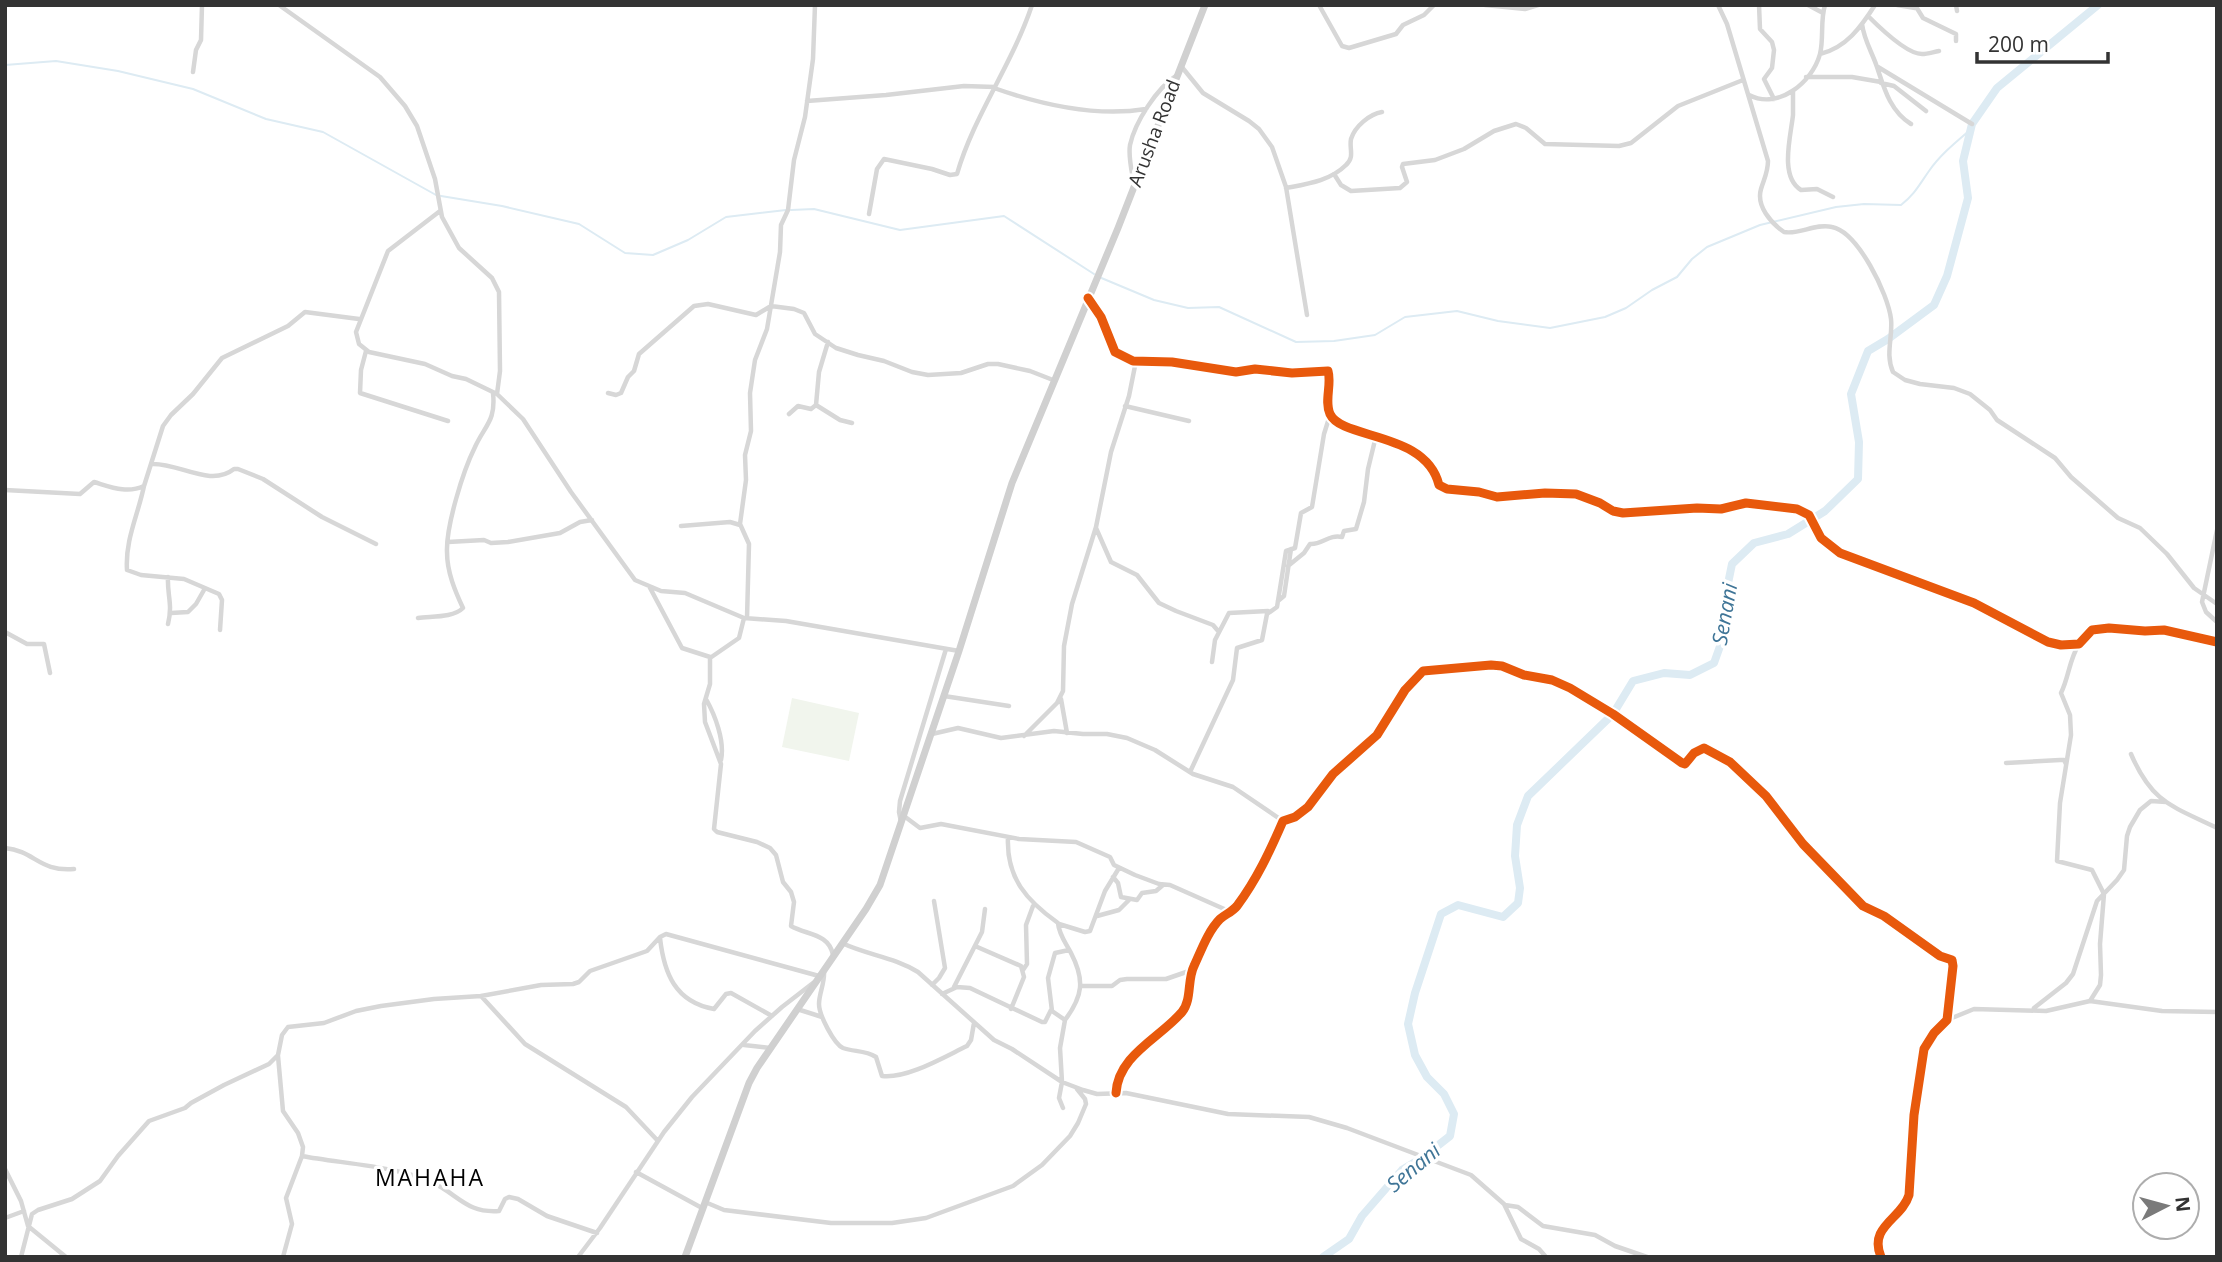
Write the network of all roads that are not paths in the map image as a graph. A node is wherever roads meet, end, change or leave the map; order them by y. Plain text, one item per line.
1 (202, 5) edge
2 (279, 5) edge
3 (815, 5) edge
4 (1032, 5) edge
5 (1205, 5) edge
6 (1319, 5) edge
7 (1434, 5) edge
8 (1485, 5) edge
9 (1538, 5) edge
10 (1718, 5) edge
11 (1759, 5) edge
12 (1808, 5) edge
13 (1825, 5) edge
14 (1875, 5) edge
15 (1897, 5) edge
16 (1915, 7) edge
17 (1823, 13) junction
18 (1868, 16) junction
19 (1862, 24) junction
20 (1956, 41) dead end
21 (1939, 51) dead end
22 (1820, 54) junction
23 (1181, 66) junction
24 (1877, 67) junction
25 (193, 72) dead end
26 (1177, 75) junction
27 (1806, 77) junction
28 (1743, 79) junction
29 (1881, 82) junction
30 (995, 88) junction
31 (1793, 92) junction
32 (1749, 95) junction
33 (1774, 99) junction
34 (807, 100) junction
35 (1146, 108) junction
36 (1926, 111) dead end
37 (1382, 112) dead end
38 (1911, 124) dead end
39 (1972, 124) dead end
40 (1334, 174) junction
41 (1134, 185) junction
42 (1286, 188) junction
43 (1833, 197) dead end
44 (440, 210) junction
45 (869, 214) dead end
46 (1090, 294) junction
47 (771, 306) junction
48 (1307, 315) dead end
49 (359, 319) junction
50 (828, 342) junction
51 (366, 351) junction
52 (1136, 361) junction
53 (1053, 380) junction
54 (608, 393) dead end
55 (495, 394) junction
56 (816, 405) junction
57 (1125, 406) junction
58 (789, 414) dead end
59 (1331, 415) junction
60 (448, 421) dead end
61 (1189, 421) dead end
62 (852, 423) dead end
63 (1376, 436) junction
64 (151, 464) junction
65 (144, 486) junction
66 (5, 490) edge
67 (592, 520) junction
68 (740, 525) junction
69 (681, 526) dead end
70 (1096, 527) junction
71 (2217, 530) edge
72 (448, 542) junction
73 (376, 544) dead end
74 (1291, 549) junction
75 (1289, 566) junction
76 (168, 577) junction
77 (649, 586) junction
78 (204, 590) junction
79 (2202, 595) junction
80 (1278, 601) junction
81 (2217, 604) edge
82 (1269, 611) junction
83 (171, 613) junction
84 (418, 618) dead end
85 (745, 618) junction
86 (2217, 622) edge
87 (169, 624) dead end
88 (220, 630) dead end
89 (5, 632) edge
90 (1219, 632) junction
91 (2217, 642) edge
92 (2079, 644) junction
93 (946, 649) junction
94 (959, 651) junction
95 (710, 657) junction
96 (1212, 663) dead end
97 (50, 673) dead end
98 (944, 696) junction
99 (706, 698) junction
100 (1061, 698) junction
101 (1009, 706) dead end
102 (1067, 733) junction
103 (931, 735) junction
104 (1024, 736) junction
105 (2132, 754) dead end
106 (721, 764) junction
107 (2006, 764) dead end
108 (2067, 765) junction
109 (1190, 772) junction
110 (2166, 802) junction
111 (903, 819) junction
112 (1283, 821) junction
113 (2217, 828) edge
114 (1008, 837) junction
115 (5, 848) edge
116 (1119, 867) junction
117 (74, 869) dead end
118 (1113, 877) junction
119 (1163, 885) junction
120 (2104, 894) junction
121 (1129, 900) junction
122 (934, 901) dead end
123 (1033, 906) junction
124 (985, 909) dead end
125 (1231, 912) junction
126 (1096, 916) junction
127 (1059, 925) junction
128 (660, 937) junction
129 (842, 943) junction
130 (975, 946) junction
131 (1069, 950) junction
132 (834, 956) junction
133 (1192, 970) junction
134 (1023, 971) junction
135 (821, 975) junction
136 (932, 985) junction
137 (1081, 986) junction
138 (954, 988) junction
139 (942, 994) junction
140 (481, 996) junction
141 (2090, 1001) junction
142 (797, 1009) junction
143 (1011, 1009) junction
144 (1052, 1009) junction
145 (2033, 1009) junction
146 (2217, 1012) edge
147 (772, 1016) junction
148 (823, 1017) junction
149 (1065, 1020) junction
150 (1947, 1020) junction
151 (974, 1023) junction
152 (744, 1045) junction
153 (770, 1048) junction
154 (278, 1055) junction
155 (1062, 1082) junction
156 (1072, 1085) junction
157 (1116, 1093) junction
158 (1063, 1108) dead end
159 (658, 1141) junction
160 (302, 1156) junction
161 (5, 1169) edge
162 (636, 1172) junction
163 (704, 1205) junction
164 (1504, 1205) junction
165 (24, 1211) junction
166 (5, 1218) edge
167 (28, 1226) junction
168 (597, 1233) junction
169 (21, 1257) edge
170 (66, 1257) edge
171 (284, 1257) edge
172 (578, 1257) edge
173 (685, 1257) edge
174 (1546, 1257) edge
175 (1647, 1257) edge
176 (1881, 1257) edge

1 - 25 street
2 - 44 street
3 - 34 street
4 - 30 street
5 - 23 main road, Arusha Road
6 - 7 street
8 - 9 street
10 - 28 street
11 - 33 street
12 - 17 street
13 - 17 street
14 - 18 street
15 - 16 street
16 - 20 street
17 - 22 street
18 - 19 street
18 - 21 street
19 - 22 street
19 - 24 street
22 - 27 street
23 - 26 main road, Arusha Road
23 - 42 street
24 - 29 street
24 - 39 street
26 - 35 street
26 - 41 main road, Arusha Road
27 - 29 street
27 - 31 street
28 - 32 street
28 - 40 street
29 - 36 street
29 - 38 street
30 - 34 street
30 - 35 street
30 - 45 street
31 - 33 street
31 - 43 street
32 - 33 street
32 - 79 street
34 - 47 street
35 - 41 street
37 - 40 street
40 - 42 street
41 - 46 main road, Arusha Road
42 - 48 street
44 - 49 street
44 - 55 street
46 - 52 street
46 - 53 main road, Arusha Road
47 - 50 street
47 - 54 street
47 - 68 street
49 - 51 street
49 - 64 street
50 - 53 street
50 - 56 street
51 - 55 street
51 - 60 street
52 - 57 street
52 - 59 street
53 - 94 main road, Arusha Road
55 - 67 street
55 - 72 street
56 - 58 street
56 - 62 street
57 - 61 street
57 - 70 street
59 - 63 street
59 - 74 street
63 - 75 street
63 - 92 street
64 - 65 street
64 - 73 street
65 - 66 street
65 - 76 street
67 - 72 street
67 - 77 street
68 - 69 street
68 - 85 street
70 - 90 street
70 - 100 street
71 - 79 street
72 - 84 street
74 - 75 street
74 - 80 street
75 - 80 street
76 - 78 street
76 - 83 street
77 - 85 street
77 - 95 street
78 - 83 street
78 - 88 street
79 - 81 street
79 - 86 street
80 - 82 street
82 - 90 street
82 - 109 street
83 - 87 street
85 - 93 street
85 - 95 street
89 - 97 street
90 - 96 street
91 - 92 street
92 - 108 street
93 - 94 street
93 - 111 street
94 - 98 main road, Arusha Road
95 - 99 street
98 - 101 street
98 - 103 main road, Arusha Road
99 - 106 street
99 - 106 street
100 - 102 street
100 - 104 street
102 - 104 street
102 - 109 street
103 - 104 street
103 - 111 main road, Arusha Road
105 - 110 street
106 - 132 street
107 - 108 street
108 - 120 street
109 - 112 street
110 - 113 street
110 - 120 street
111 - 114 street
111 - 129 main road, Arusha Road
112 - 125 street
112 - 150 street
114 - 116 street
114 - 123 street
115 - 117 street
116 - 118 street
116 - 119 street
118 - 121 street
118 - 126 street
119 - 121 street
119 - 125 street
120 - 141 street
120 - 145 street
121 - 126 street
122 - 136 street
123 - 127 street
123 - 134 street
124 - 130 street
125 - 133 street
126 - 127 street
127 - 131 street
128 - 135 street
128 - 140 street
128 - 147 street
129 - 132 main road, Arusha Road
129 - 136 street
130 - 134 street
130 - 138 street
131 - 137 street
131 - 144 street
132 - 135 main road, Arusha Road
133 - 137 street
133 - 157 street
134 - 143 street
135 - 142 main road, Arusha Road
135 - 147 street
135 - 148 street
136 - 139 street
137 - 149 street
138 - 139 street
138 - 143 street
139 - 151 street
140 - 154 street
140 - 159 street
141 - 145 street
141 - 146 street
142 - 148 street
142 - 153 main road, Arusha Road
143 - 144 street
144 - 149 street
145 - 150 street
147 - 152 street
148 - 151 street
149 - 155 street
150 - 176 street
151 - 155 street
152 - 153 street
152 - 159 street
153 - 163 main road, Arusha Road
154 - 160 street
154 - 167 street
155 - 156 street
155 - 158 street
156 - 157 street
156 - 163 street
157 - 164 street
159 - 162 street
160 - 168 street
160 - 171 street
161 - 165 street
162 - 163 street
162 - 168 street
163 - 173 main road, Arusha Road
164 - 174 street
164 - 175 street
165 - 166 street
165 - 167 street
167 - 169 street
167 - 170 street
168 - 172 street

